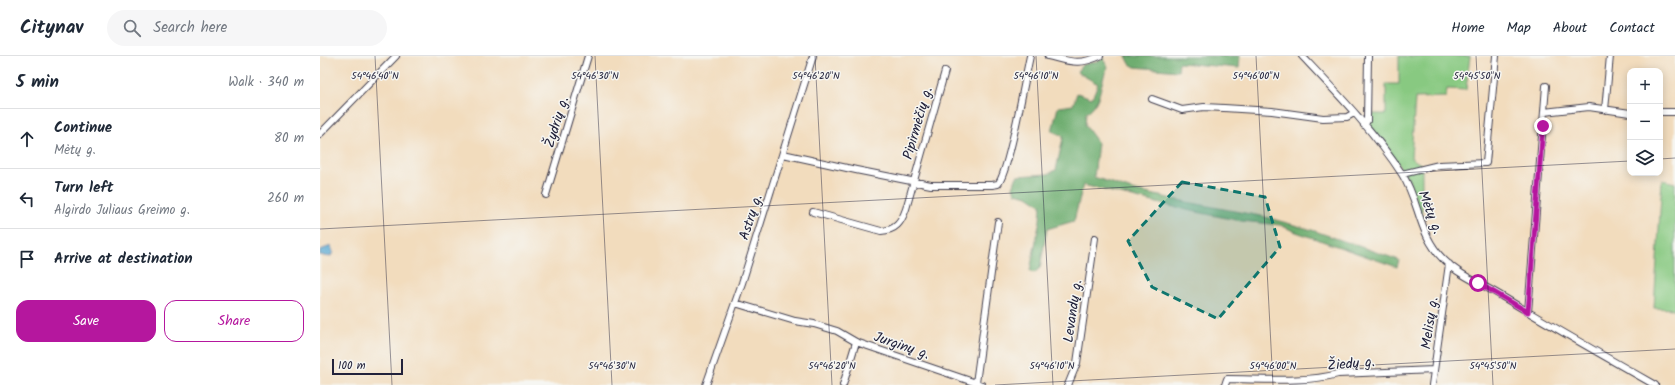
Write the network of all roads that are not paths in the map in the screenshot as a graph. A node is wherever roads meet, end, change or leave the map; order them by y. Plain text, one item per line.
1 (396, 56) edge
2 (588, 56) edge
3 (814, 56) edge
4 (1030, 56) edge
5 (1048, 56) edge
6 (1100, 56) edge
7 (1302, 56) edge
8 (1368, 56) edge
9 (1496, 56) edge
10 (1610, 56) edge
11 (945, 71) dead end
12 (1546, 86) dead end
13 (1152, 99) dead end
14 (1605, 110) junction
15 (1544, 112) junction
16 (1663, 112) edge
17 (1675, 112) edge
18 (1354, 113) junction
19 (1627, 113) edge
20 (1364, 125) junction
21 (320, 134) edge
22 (783, 154) junction
23 (1402, 174) junction
24 (914, 182) junction
25 (546, 195) dead end
26 (813, 212) dead end
27 (998, 222) dead end
28 (1095, 238) dead end
29 (1449, 264) junction
30 (735, 303) junction
31 (1528, 312) junction
32 (856, 342) junction
33 (1434, 370) junction
34 (979, 384) edge
35 (706, 385) edge
36 (843, 385) edge
37 (1068, 385) edge
38 (1225, 385) edge
39 (1432, 385) edge
40 (1655, 385) edge

1 - 21 street
2 - 25 street, Žydrių g.
3 - 22 street, Astrų g.
4 - 24 street
5 - 6 street
7 - 18 street, Mėtų g.
8 - 20 street
9 - 23 street
10 - 14 street
11 - 24 street, Pipirmėčių g.
12 - 15 street
13 - 18 street
14 - 15 street
14 - 19 street
15 - 31 street
16 - 17 street
18 - 20 street, Mėtų g.
20 - 23 street, Mėtų g.
22 - 24 street
22 - 30 street, Astrų g.
23 - 29 street, Mėtų g.
24 - 26 street, Pipirmėčių g.
27 - 34 street
28 - 37 street, Levandų g.
29 - 31 street, Mėtų g.
29 - 33 street, Melisų g.
30 - 32 street
30 - 35 street, Astrų g.
31 - 40 street, Mėtų g.
32 - 34 street, Jurginų g.
32 - 36 street, Jurginų g.
33 - 38 street, Žiedų g.
33 - 39 street, Melisų g.

